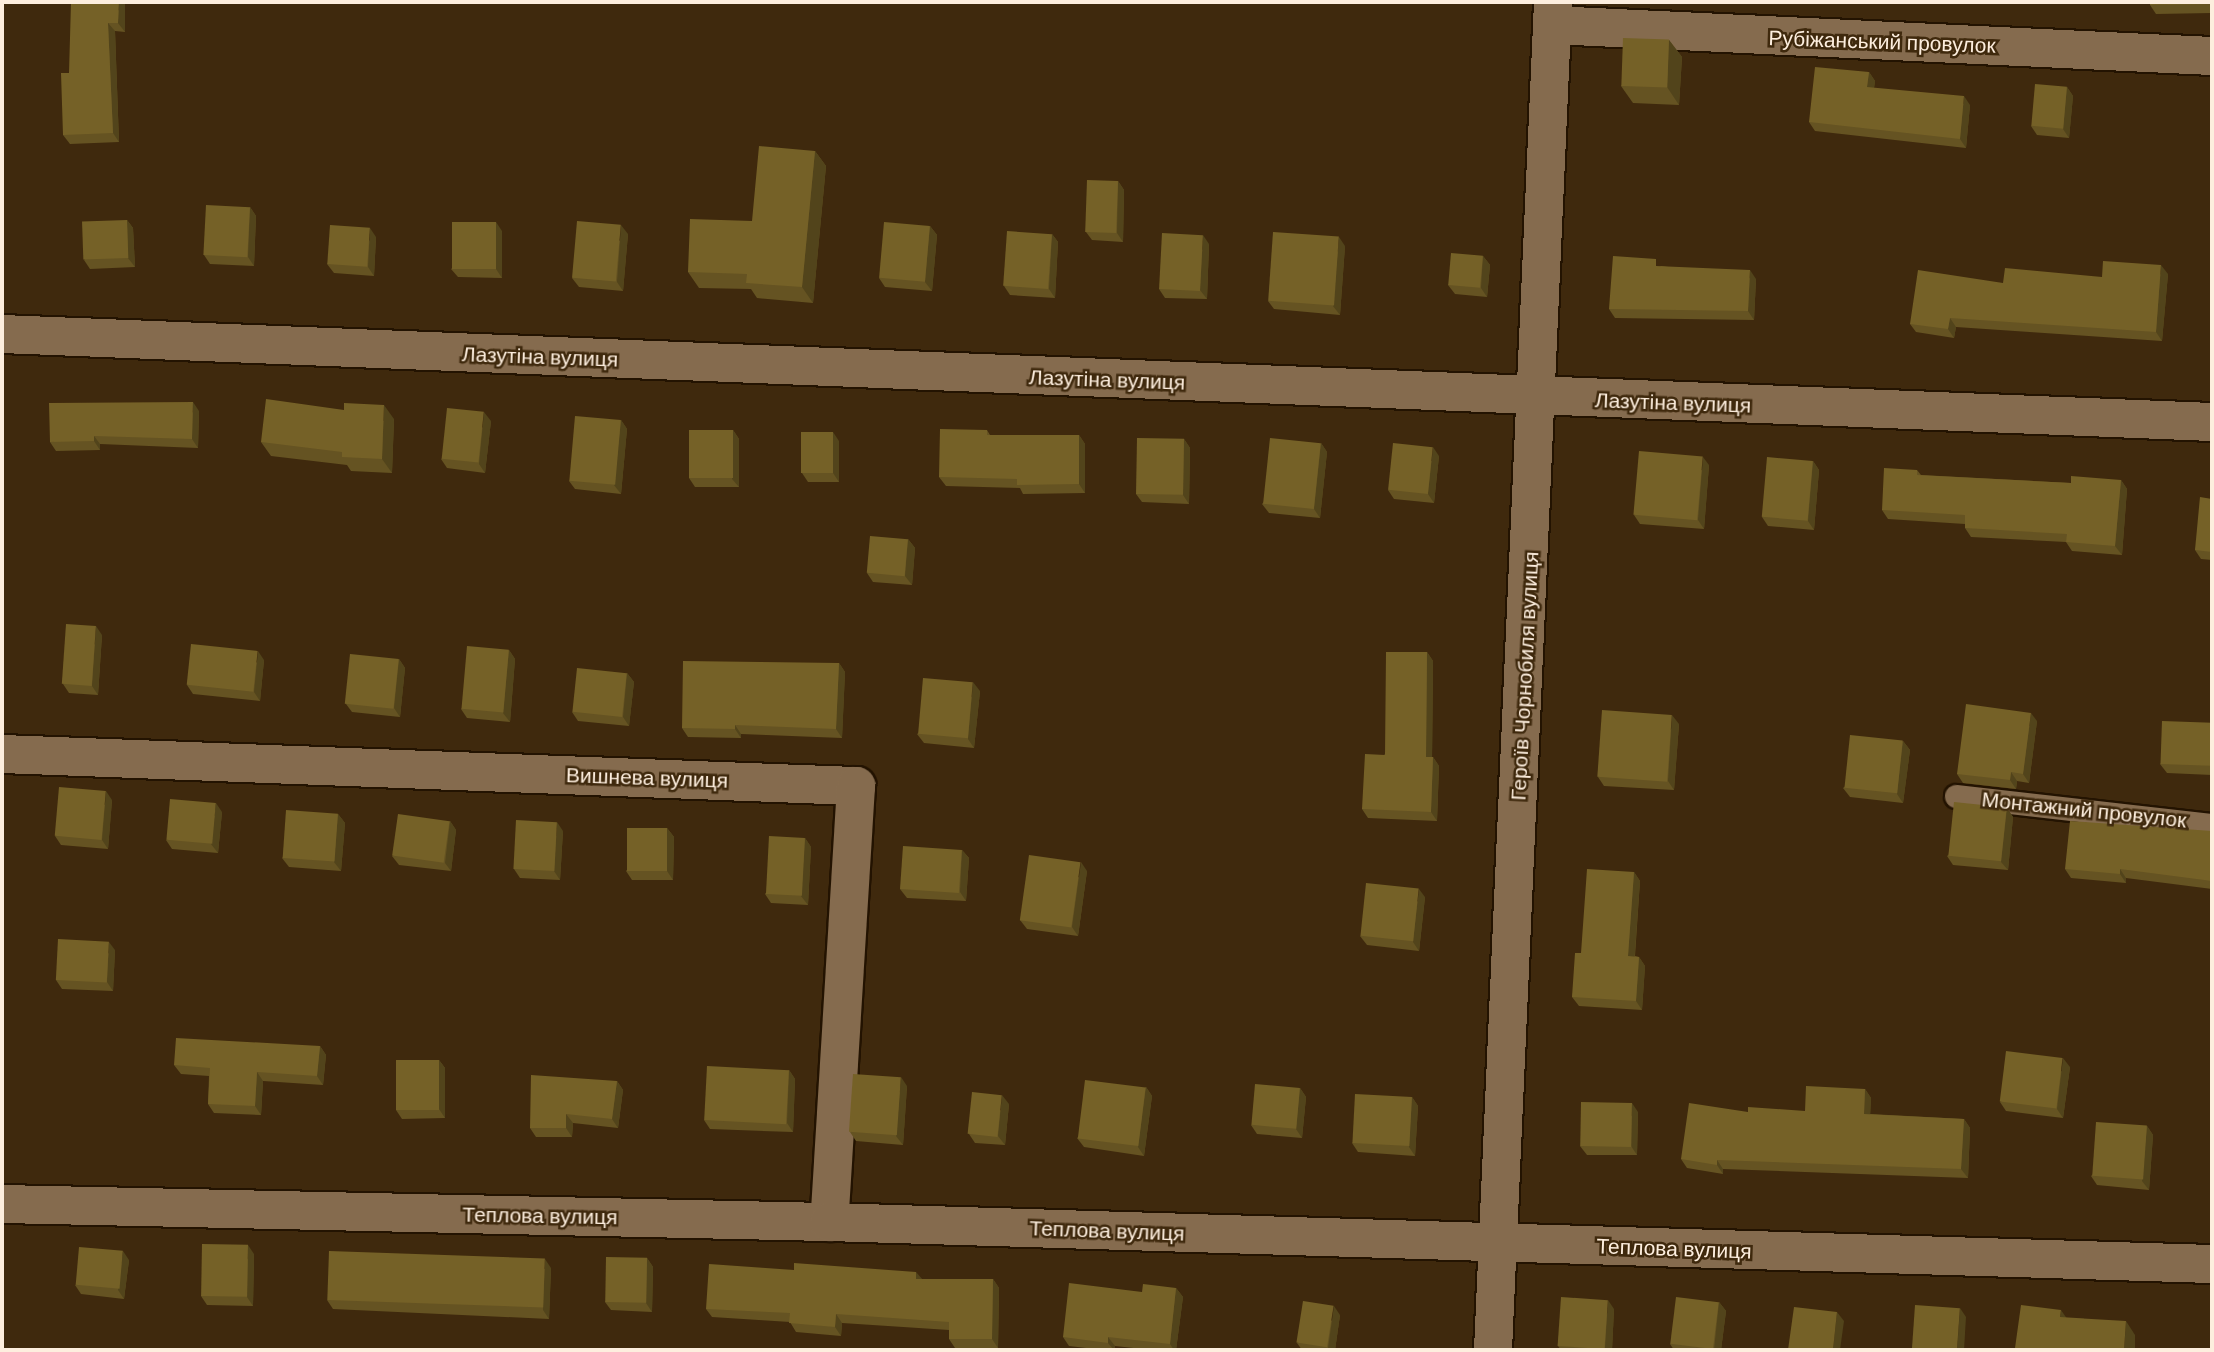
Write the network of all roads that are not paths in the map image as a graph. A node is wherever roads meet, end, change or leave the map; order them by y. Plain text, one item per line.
1 (1552, 13) edge
2 (2212, 56) edge
3 (2, 334) edge
4 (1538, 398) junction
5 (2212, 422) edge
6 (2, 754) edge
7 (1956, 796) dead end
8 (2212, 825) edge
9 (2, 1204) edge
10 (829, 1222) junction
11 (1498, 1244) junction
12 (2212, 1264) edge
13 (1493, 1350) edge

1 - 2 street, Рубіжанський провулок
1 - 4 street, Героїв Чорнобиля вулиця
3 - 4 street, Лазутіна вулиця
4 - 5 street, Лазутіна вулиця
4 - 11 street, Героїв Чорнобиля вулиця
6 - 10 street, Вишнева вулиця
7 - 8 lane, Монтажний провулок
9 - 10 street, Теплова вулиця
10 - 11 street, Теплова вулиця
11 - 12 street, Теплова вулиця
11 - 13 street, Героїв Чорнобиля вулиця

